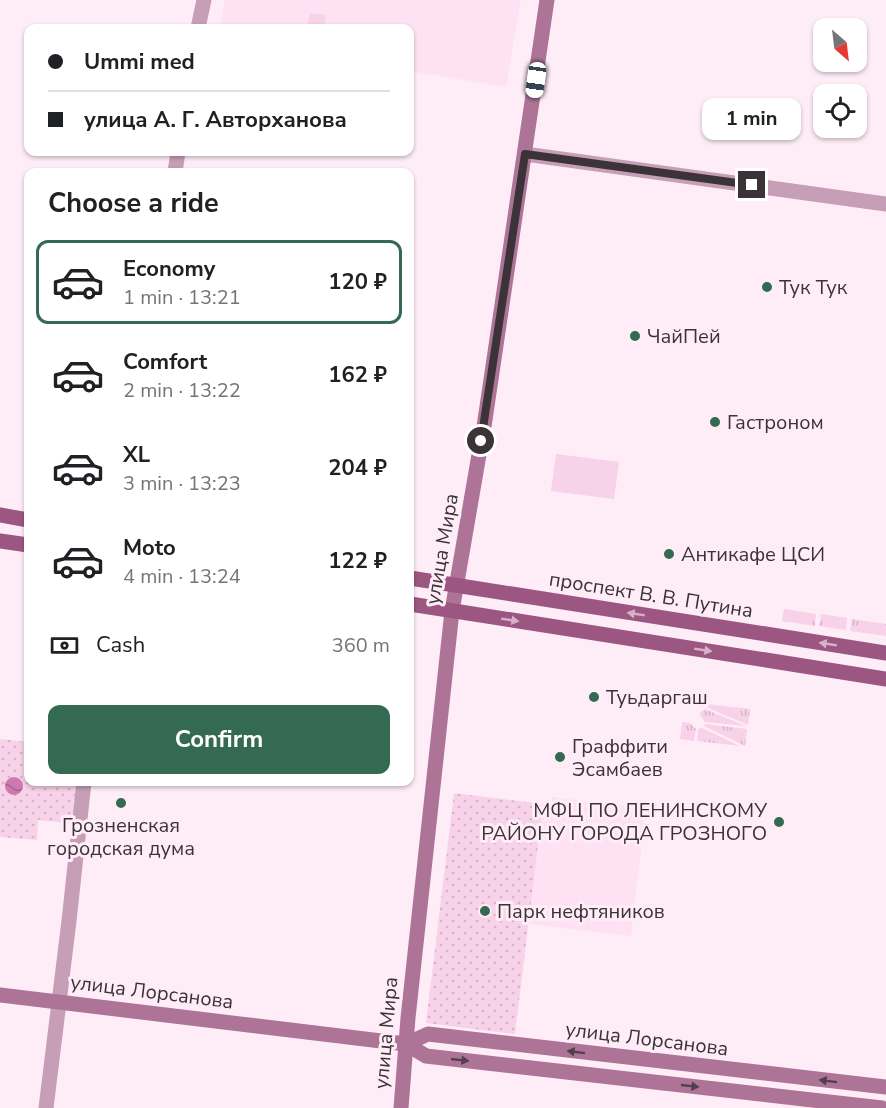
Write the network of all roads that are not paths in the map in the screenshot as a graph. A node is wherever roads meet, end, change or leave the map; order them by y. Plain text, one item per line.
1 (204, 0) edge
2 (547, 0) edge
3 (199, 24) edge
4 (525, 154) junction
5 (886, 204) edge
6 (0, 515) edge
7 (24, 519) edge
8 (0, 541) edge
9 (24, 544) edge
10 (414, 579) edge
11 (457, 585) junction
12 (414, 605) edge
13 (452, 611) junction
14 (886, 653) edge
15 (886, 679) edge
16 (84, 786) edge
17 (0, 995) edge
18 (60, 1002) junction
19 (406, 1044) junction
20 (886, 1088) edge
21 (46, 1108) edge
22 (401, 1108) edge
23 (882, 1108) edge

1 - 3 street
2 - 4 main road, улица Мира
4 - 5 street
4 - 11 main road, улица Мира
6 - 7 main road
8 - 9 main road
10 - 11 main road, проспект В. В. Путина
11 - 13 main road, улица Мира
14 -> 11 main road, проспект В. В. Путина
12 - 13 main road
13 -> 15 main road
13 - 19 main road, улица Мира
16 - 18 street
17 - 18 main road, улица Лорсанова
18 - 19 main road, улица Лорсанова
18 - 21 street
20 -> 19 main road, улица Лорсанова
19 - 22 main road, улица Мира
19 -> 23 main road, улица Лорсанова

